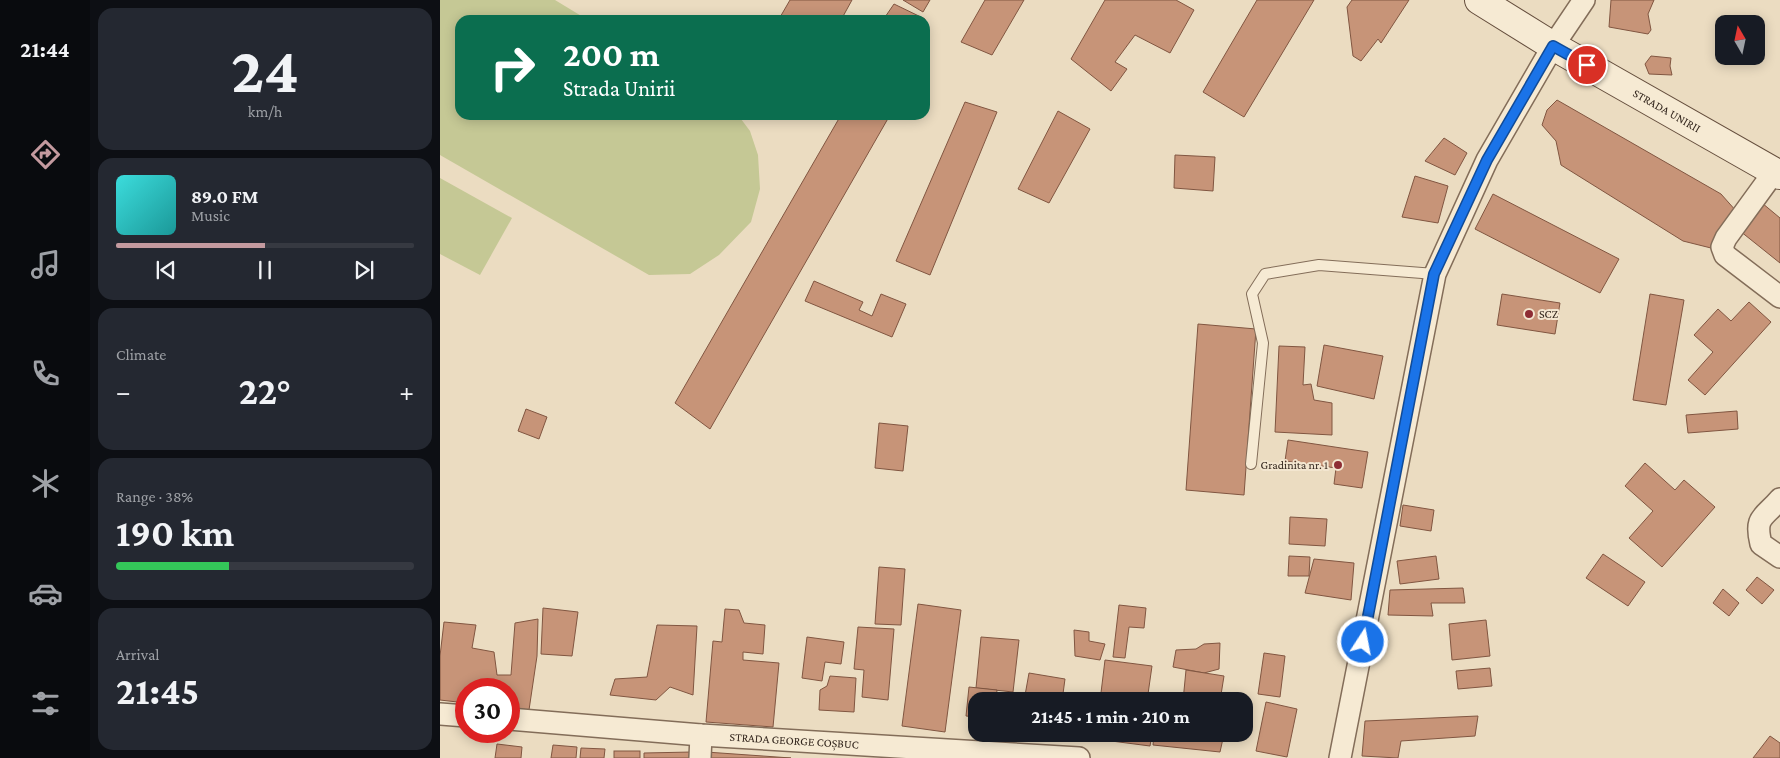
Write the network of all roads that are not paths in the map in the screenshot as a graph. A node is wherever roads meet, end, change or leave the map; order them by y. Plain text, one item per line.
1 (1479, 0) edge
2 (1584, 0) edge
3 (1553, 46) junction
4 (1777, 174) edge
5 (1434, 274) junction
6 (1780, 297) edge
7 (1252, 464) dead end
8 (1780, 499) edge
9 (1780, 557) edge
10 (440, 714) edge
11 (455, 715) edge
12 (520, 720) edge
13 (701, 735) junction
14 (1000, 755) edge
15 (700, 758) edge
16 (1079, 758) edge
17 (1340, 758) edge

1 - 3 main road, STRADA UNIRII
2 - 3 street
3 - 4 main road, STRADA UNIRII
3 - 5 street
4 - 6 street
5 - 7 lane
5 - 17 street
8 - 9 street
10 - 11 street
12 - 13 street, STRADA GEORGE COȘBUC
13 - 14 street, STRADA GEORGE COȘBUC
13 - 15 street
14 - 16 street, STRADA GEORGE COȘBUC

